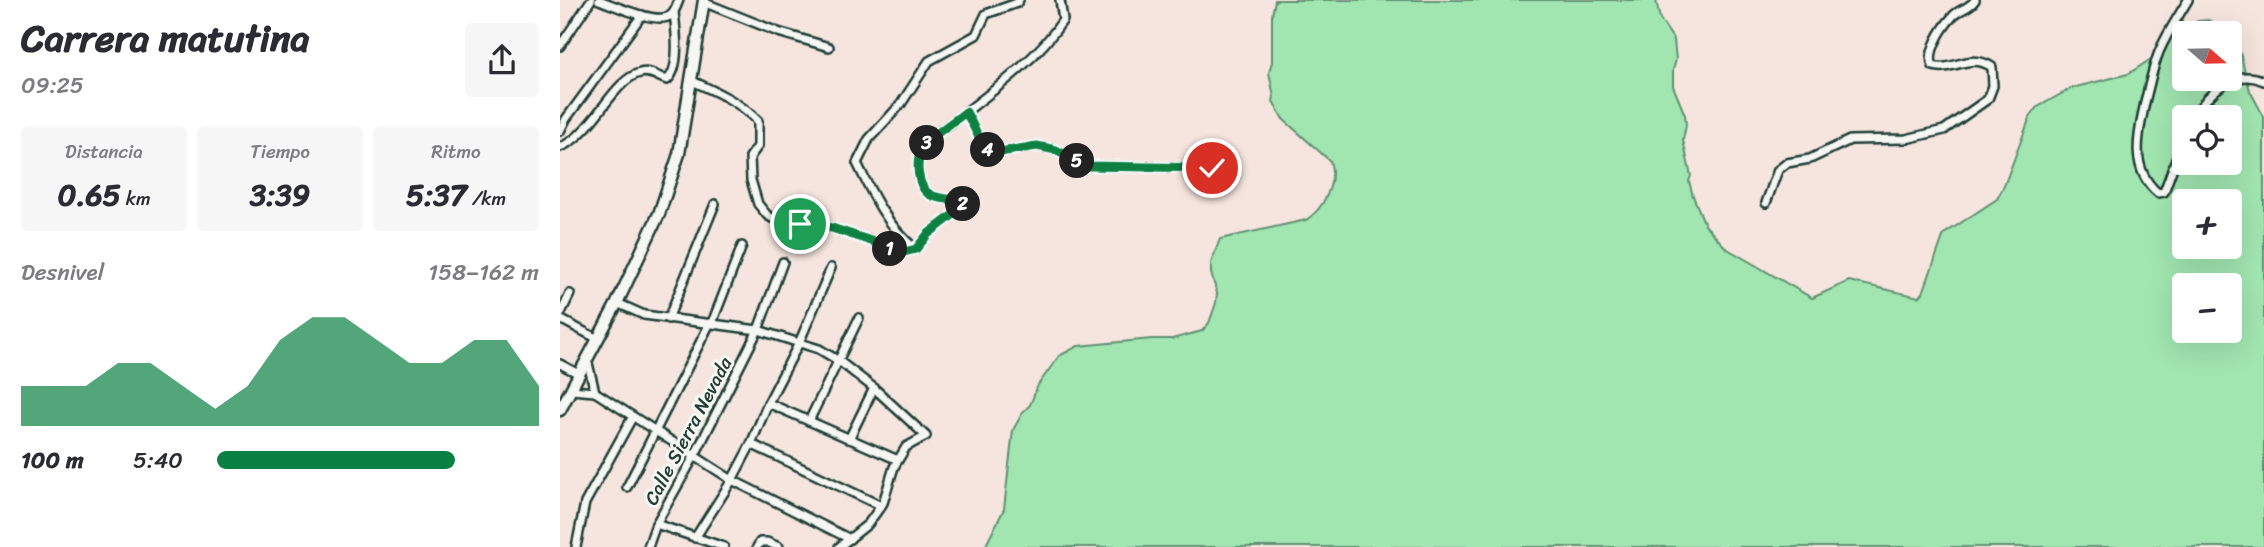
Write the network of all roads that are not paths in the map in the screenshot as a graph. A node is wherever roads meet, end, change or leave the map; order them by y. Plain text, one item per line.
1 (591, 0) edge
2 (599, 0) edge
3 (679, 0) edge
4 (1019, 0) edge
5 (1060, 0) edge
6 (1975, 0) edge
7 (2188, 0) edge
8 (703, 1) edge
9 (674, 12) junction
10 (642, 15) junction
11 (560, 46) edge
12 (829, 47) dead end
13 (692, 80) junction
14 (2264, 81) edge
15 (2201, 105) edge
16 (966, 112) junction
17 (563, 119) edge
18 (560, 131) edge
19 (560, 147) edge
20 (2172, 167) edge
21 (1212, 168) dead end
22 (1766, 203) dead end
23 (715, 204) dead end
24 (742, 246) dead end
25 (916, 249) junction
26 (783, 262) dead end
27 (831, 268) dead end
28 (570, 294) dead end
29 (617, 303) junction
30 (560, 317) edge
31 (859, 318) dead end
32 (668, 319) junction
33 (711, 323) junction
34 (758, 330) junction
35 (598, 339) junction
36 (799, 343) junction
37 (587, 359) junction
38 (839, 361) junction
39 (560, 364) edge
40 (579, 374) junction
41 (874, 388) junction
42 (571, 390) junction
43 (595, 393) junction
44 (768, 403) junction
45 (560, 410) edge
46 (632, 418) junction
47 (809, 421) junction
48 (656, 432) junction
49 (849, 439) junction
50 (751, 444) junction
51 (695, 455) junction
52 (898, 460) junction
53 (732, 480) junction
54 (626, 487) dead end
55 (880, 506) junction
56 (656, 524) junction
57 (695, 538) junction
58 (850, 539) junction
59 (576, 547) edge
60 (648, 547) edge
61 (724, 547) edge
62 (757, 547) edge
63 (779, 547) edge
64 (839, 547) edge

1 - 11 street
2 - 10 street
3 - 9 street
4 - 25 street
5 - 16 street
6 - 22 street
7 - 20 street
8 - 12 street
8 - 13 main road
9 - 10 street
9 - 19 street
10 - 17 street
13 - 25 street
13 - 29 main road
14 - 15 street
16 - 21 street
16 - 25 street
17 - 18 street
23 - 32 street
24 - 33 street
26 - 34 street, Calle Sierra Nevada
27 - 36 street
28 - 30 street
29 - 32 street
29 - 35 main road
30 - 35 street
31 - 38 street
32 - 33 street
33 - 34 street
33 - 48 street
34 - 36 street
34 - 51 street, Calle Sierra Nevada
35 - 37 main road
36 - 38 street
36 - 44 street
37 - 40 main road
37 - 43 street
38 - 41 street
38 - 47 street
39 - 40 street
40 - 42 main road
41 - 49 street
41 - 52 street
42 - 43 street
42 - 45 main road
43 - 46 street
44 - 47 street
44 - 50 street
46 - 48 street
46 - 59 street
47 - 49 street
48 - 51 street
48 - 54 street
49 - 52 street
50 - 53 street
50 - 55 street
51 - 53 street
51 - 56 street, Calle Sierra Nevada
52 - 55 street
53 - 57 street
53 - 58 street
55 - 58 street
56 - 57 street
56 - 60 street, Calle Sierra Nevada
57 - 61 street
58 - 64 street
62 - 63 street

